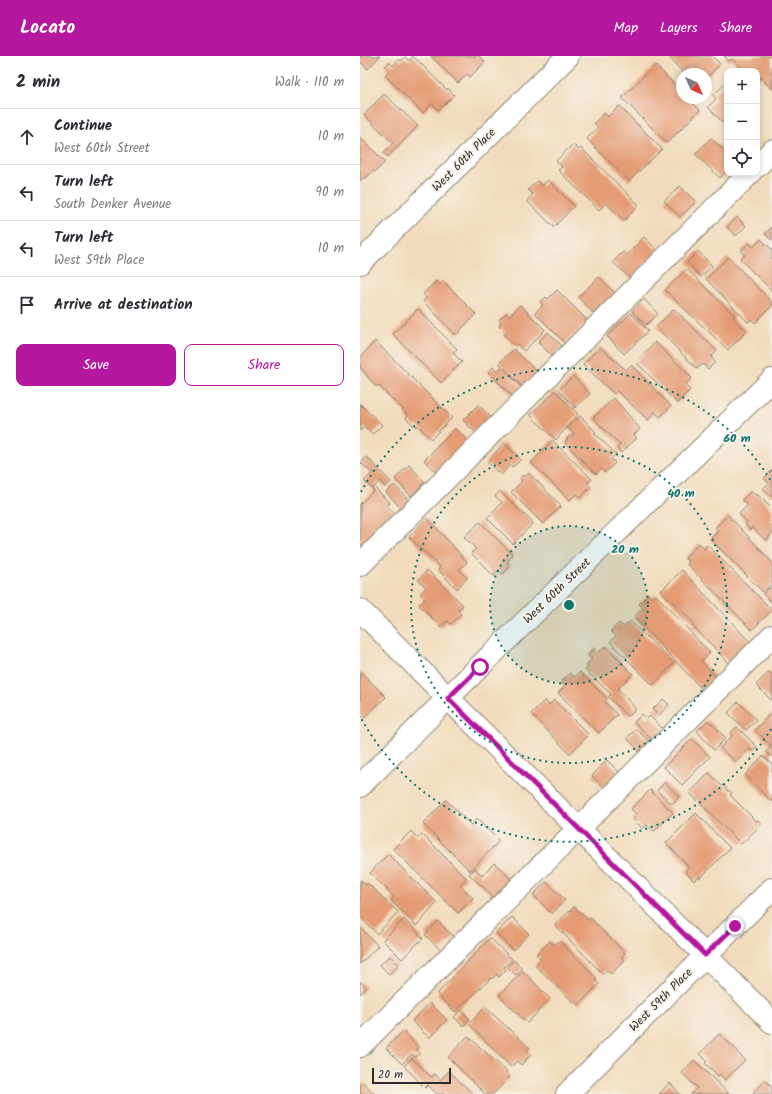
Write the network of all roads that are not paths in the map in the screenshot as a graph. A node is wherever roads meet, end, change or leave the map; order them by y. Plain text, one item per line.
1 (568, 56) edge
2 (772, 151) edge
3 (760, 163) edge
4 (747, 176) edge
5 (360, 263) edge
6 (772, 380) edge
7 (360, 565) edge
8 (360, 610) edge
9 (772, 636) edge
10 (448, 698) junction
11 (360, 786) edge
12 (579, 829) junction
13 (772, 889) edge
14 (705, 955) junction
15 (772, 1022) edge
16 (360, 1046) edge
17 (567, 1094) edge

1 - 5 street, West 60th Place
2 - 3 street
4 - 7 street
6 - 10 street, West 60th Street
8 - 10 street
9 - 12 street
10 - 11 street, West 60th Street
10 - 12 street
12 - 14 street
12 - 16 street
13 - 14 street, West 59th Place
14 - 15 street
14 - 17 street, West 59th Place

